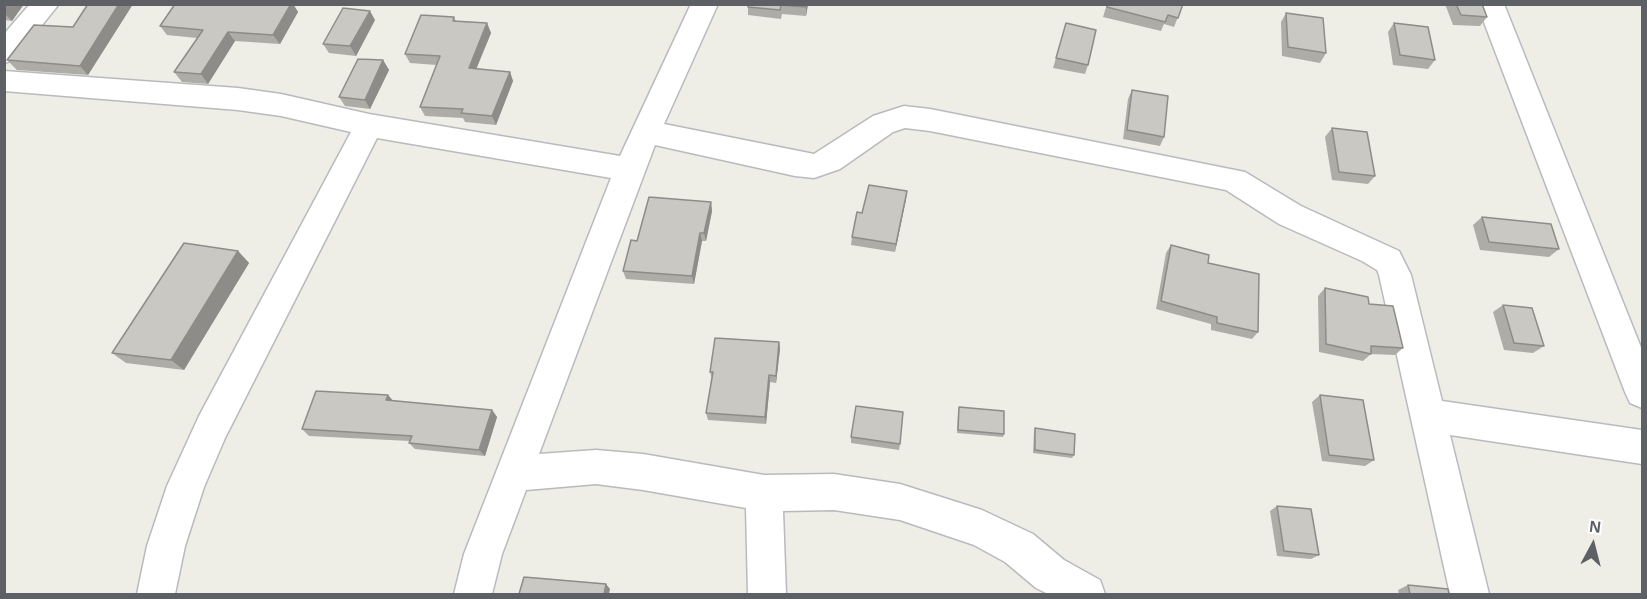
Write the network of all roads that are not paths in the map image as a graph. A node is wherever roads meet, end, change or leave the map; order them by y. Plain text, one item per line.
1 (46, 4) edge
2 (705, 4) edge
3 (1490, 4) edge
4 (4, 53) edge
5 (4, 81) edge
6 (369, 125) junction
7 (647, 132) junction
8 (629, 169) junction
9 (1642, 392) edge
10 (1429, 415) junction
11 (1642, 447) edge
12 (513, 472) junction
13 (764, 493) junction
14 (156, 594) edge
15 (473, 594) edge
16 (767, 594) edge
17 (1086, 594) edge
18 (1469, 594) edge

1 - 4 street
2 - 7 street
3 - 9 street
5 - 6 street
6 - 8 street
6 - 14 street
7 - 8 street
7 - 10 street
8 - 12 street
10 - 11 street
10 - 18 street
12 - 13 street
12 - 15 street
13 - 16 street
13 - 17 street

